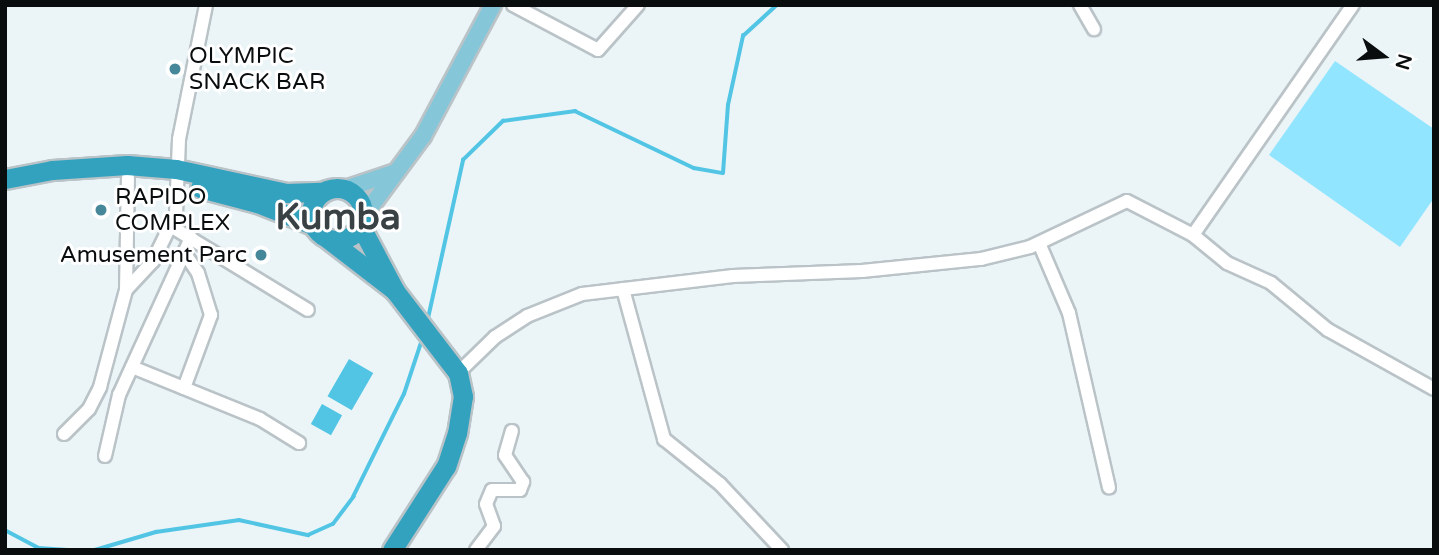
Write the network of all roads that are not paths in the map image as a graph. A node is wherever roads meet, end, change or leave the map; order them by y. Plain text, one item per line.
1 (206, 5) edge
2 (493, 5) edge
3 (513, 5) edge
4 (638, 5) edge
5 (1080, 5) edge
6 (1350, 6) edge
7 (1094, 29) dead end
8 (398, 171) junction
9 (176, 176) junction
10 (128, 178) junction
11 (5, 179) edge
12 (345, 189) junction
13 (5, 190) edge
14 (322, 192) junction
15 (361, 221) junction
16 (313, 225) junction
17 (172, 226) junction
18 (1193, 235) junction
19 (191, 238) junction
20 (328, 239) junction
21 (1039, 243) junction
22 (184, 252) junction
23 (624, 289) junction
24 (126, 290) junction
25 (395, 291) junction
26 (308, 310) dead end
27 (132, 367) junction
28 (458, 373) junction
29 (184, 388) junction
30 (1434, 389) edge
31 (512, 431) dead end
32 (64, 434) dead end
33 (299, 443) dead end
34 (105, 456) dead end
35 (1109, 487) dead end
36 (392, 550) edge
37 (476, 550) edge
38 (782, 550) edge

1 - 9 street
2 - 8 main road
3 - 4 street
5 - 7 street
6 - 18 street
8 - 12 main road
8 - 15 main road
9 - 10 highway
9 - 11 highway
9 - 14 highway
9 - 16 highway
9 - 17 street
10 - 13 highway
10 - 24 street
12 - 14 highway
12 - 15 highway
14 - 16 highway
15 - 20 highway
15 - 25 highway
16 - 20 highway
17 - 19 street
17 - 24 street
18 - 21 street
18 - 30 street
19 - 22 street
19 - 26 street
20 - 25 highway
21 - 23 street
21 - 35 street
22 - 27 street
22 - 29 street
23 - 28 street
23 - 38 street
24 - 32 street
25 - 28 highway
27 - 29 street
27 - 34 street
28 - 36 highway
29 - 33 street
31 - 37 street

